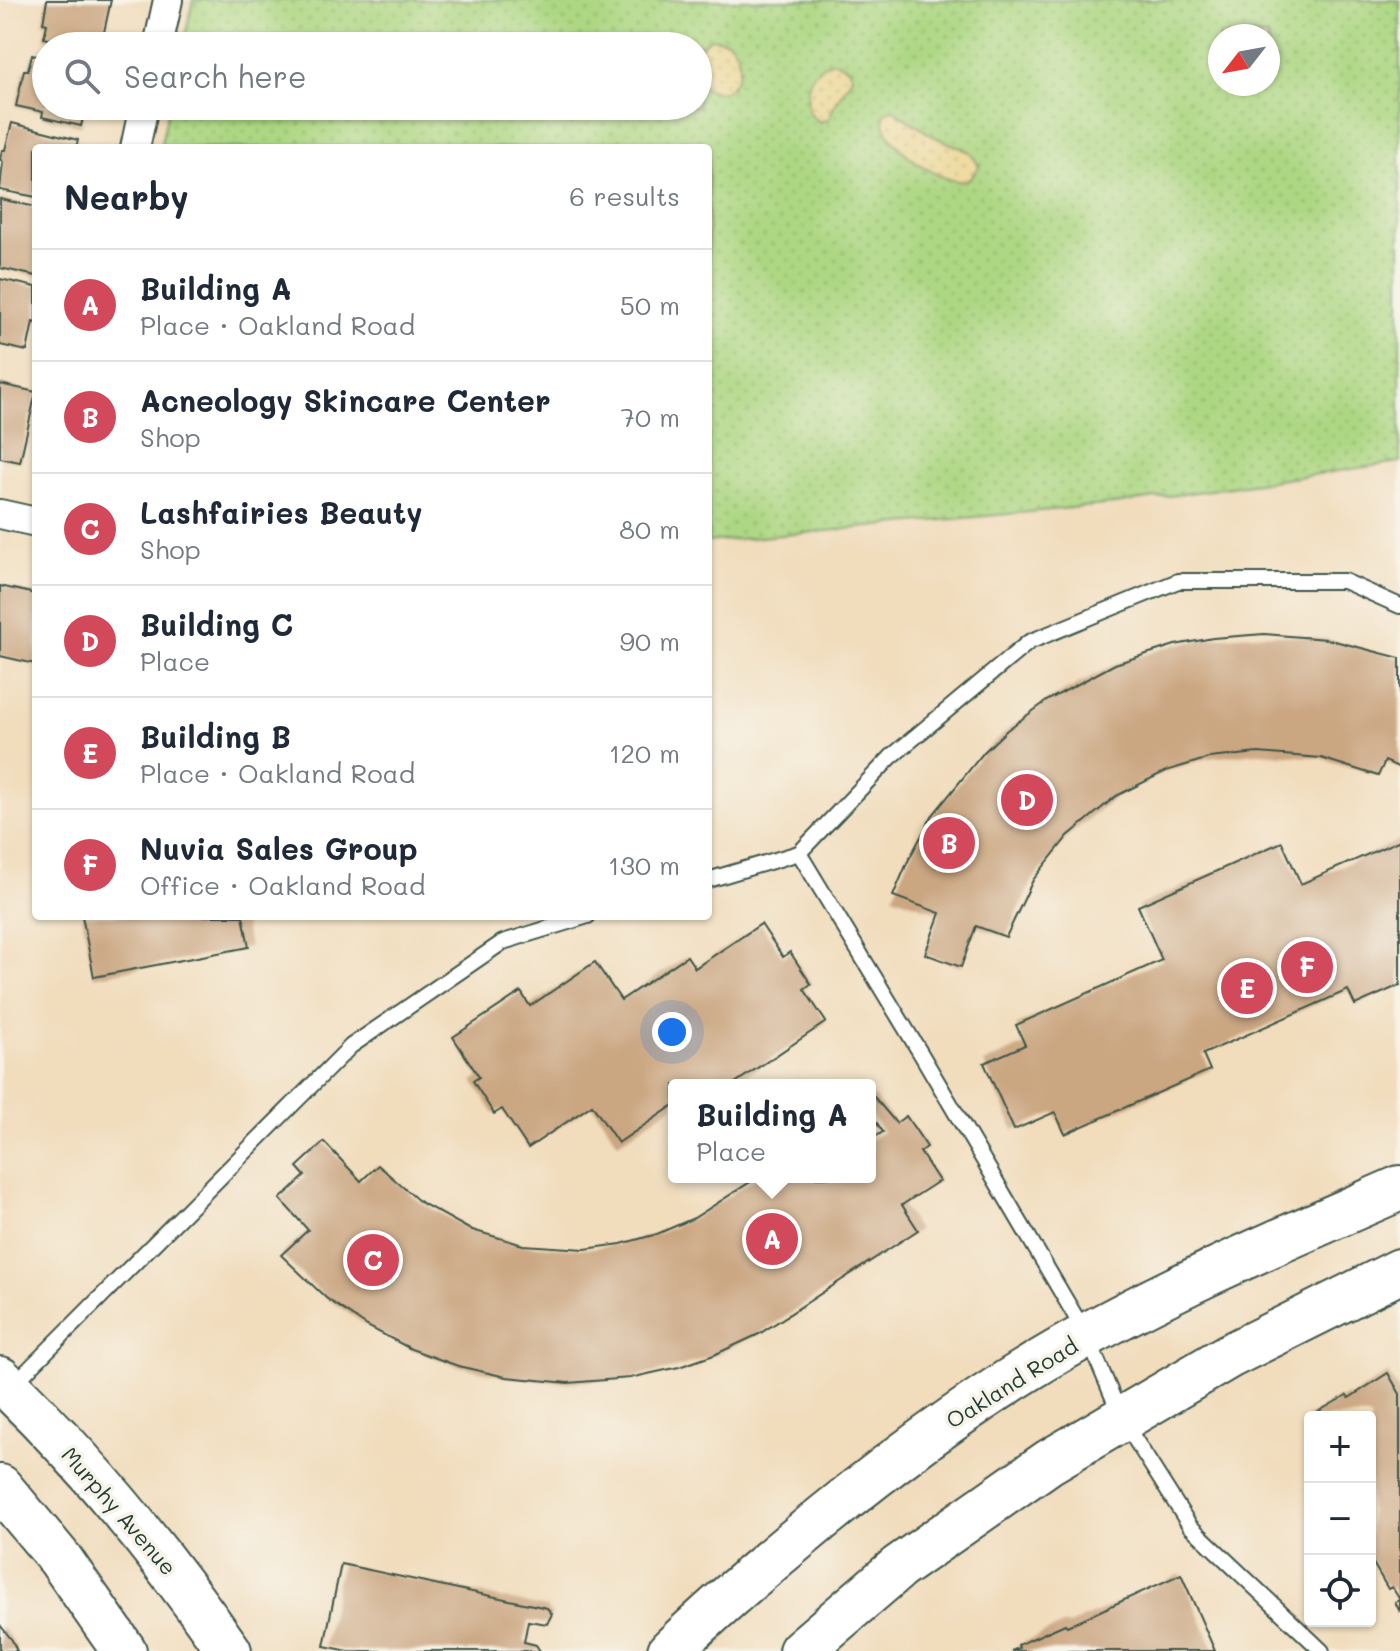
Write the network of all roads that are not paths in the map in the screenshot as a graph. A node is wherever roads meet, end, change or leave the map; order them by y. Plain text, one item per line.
1 (168, 0) edge
2 (161, 32) edge
3 (141, 120) edge
4 (136, 144) edge
5 (0, 514) edge
6 (32, 521) edge
7 (1400, 606) edge
8 (799, 853) junction
9 (712, 879) edge
10 (575, 920) edge
11 (1400, 1188) edge
12 (1400, 1271) edge
13 (1087, 1336) junction
14 (5, 1383) edge
15 (1122, 1419) junction
16 (0, 1487) edge
17 (124, 1651) edge
18 (229, 1651) edge
19 (670, 1651) edge
20 (801, 1651) edge
21 (1322, 1651) edge

1 - 2 street
3 - 4 street
5 - 6 street
7 - 8 lane
8 - 9 lane
8 - 13 lane
10 - 14 lane
11 - 13 main road, Oakland Road
12 - 15 main road
13 - 15 lane
13 - 19 main road, Oakland Road
14 - 18 main road, Murphy Avenue
15 - 20 main road
15 - 21 lane
16 - 17 main road

